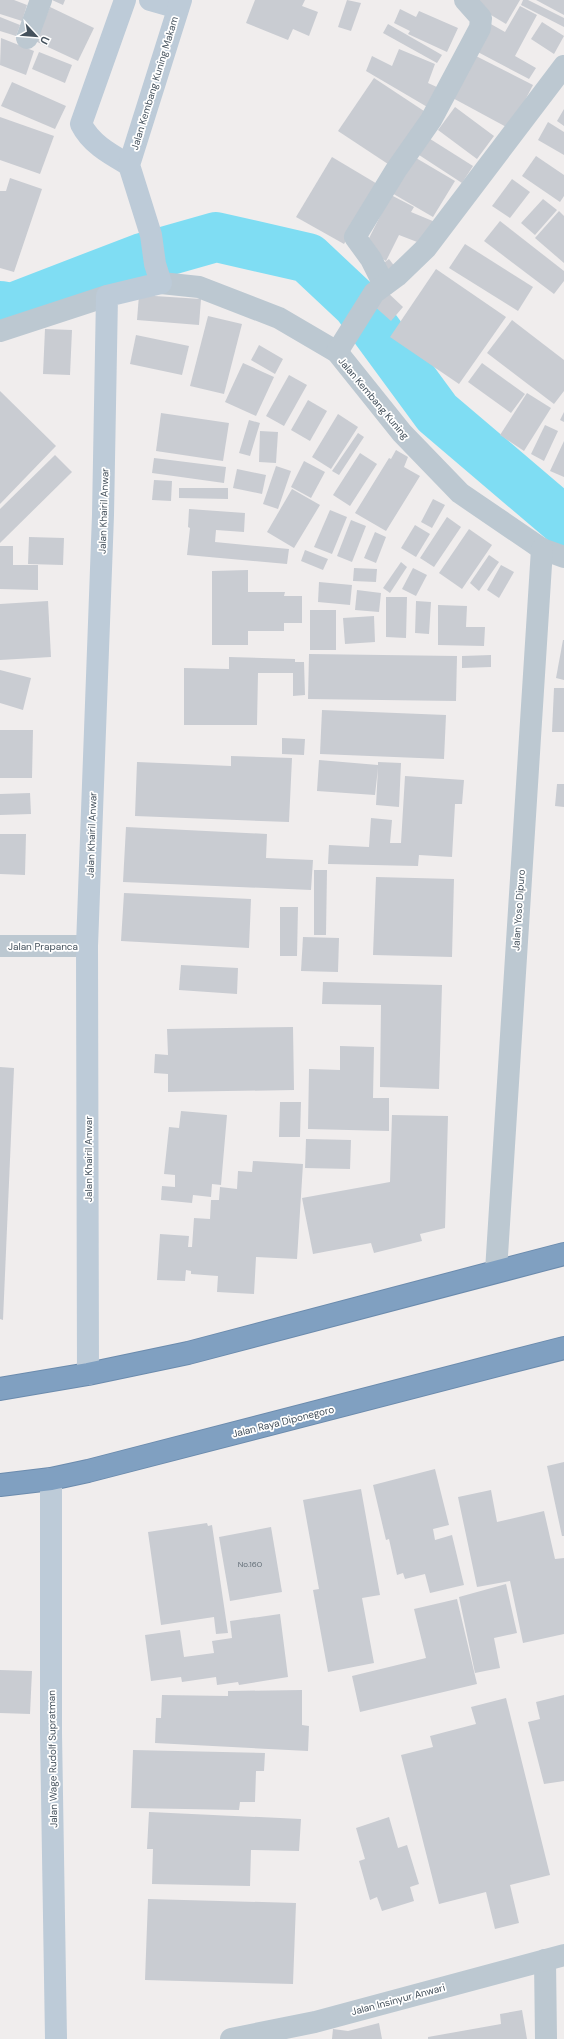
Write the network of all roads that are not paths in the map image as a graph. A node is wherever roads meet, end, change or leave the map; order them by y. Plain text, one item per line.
1 (42, 0) edge
2 (125, 0) edge
3 (150, 0) edge
4 (465, 0) edge
5 (179, 4) edge
6 (27, 38) dead end
7 (564, 66) edge
8 (128, 165) junction
9 (158, 274) junction
10 (379, 289) junction
11 (107, 296) junction
12 (0, 331) edge
13 (337, 352) junction
14 (542, 549) junction
15 (564, 557) edge
16 (0, 946) edge
17 (87, 946) junction
18 (564, 1254) edge
19 (496, 1270) junction
20 (564, 1348) edge
21 (88, 1374) junction
22 (0, 1389) edge
23 (51, 1479) junction
24 (0, 1485) edge
25 (555, 1957) edge
26 (56, 2039) edge
27 (231, 2039) edge
28 (546, 2039) edge

1 - 6 street
2 - 8 street, Jalan Kembang Kuning Makam
3 - 5 street
4 - 10 street
5 - 8 street, Jalan Kembang Kuning Makam
7 - 10 street
8 - 9 street
9 - 11 street, Jalan Kembang Kuning
9 - 13 street, Jalan Kembang Kuning
10 - 13 street
11 - 12 street, Jalan Kembang Kuning
11 - 17 street, Jalan Khairil Anwar
13 - 14 street, Jalan Kembang Kuning
14 - 15 street, Jalan Kembang Kuning
14 - 19 street, Jalan Yoso Dipuro
16 - 17 street, Jalan Prapanca
17 - 21 street, Jalan Khairil Anwar
18 - 19 highway
19 - 21 highway
20 - 23 highway, Jalan Raya Diponegoro
21 - 22 highway
23 - 24 highway, Jalan Raya Diponegoro
23 - 26 street, Jalan Wage Rudolf Supratman
25 - 27 street, Jalan Insinyur Anwari
25 - 28 street

